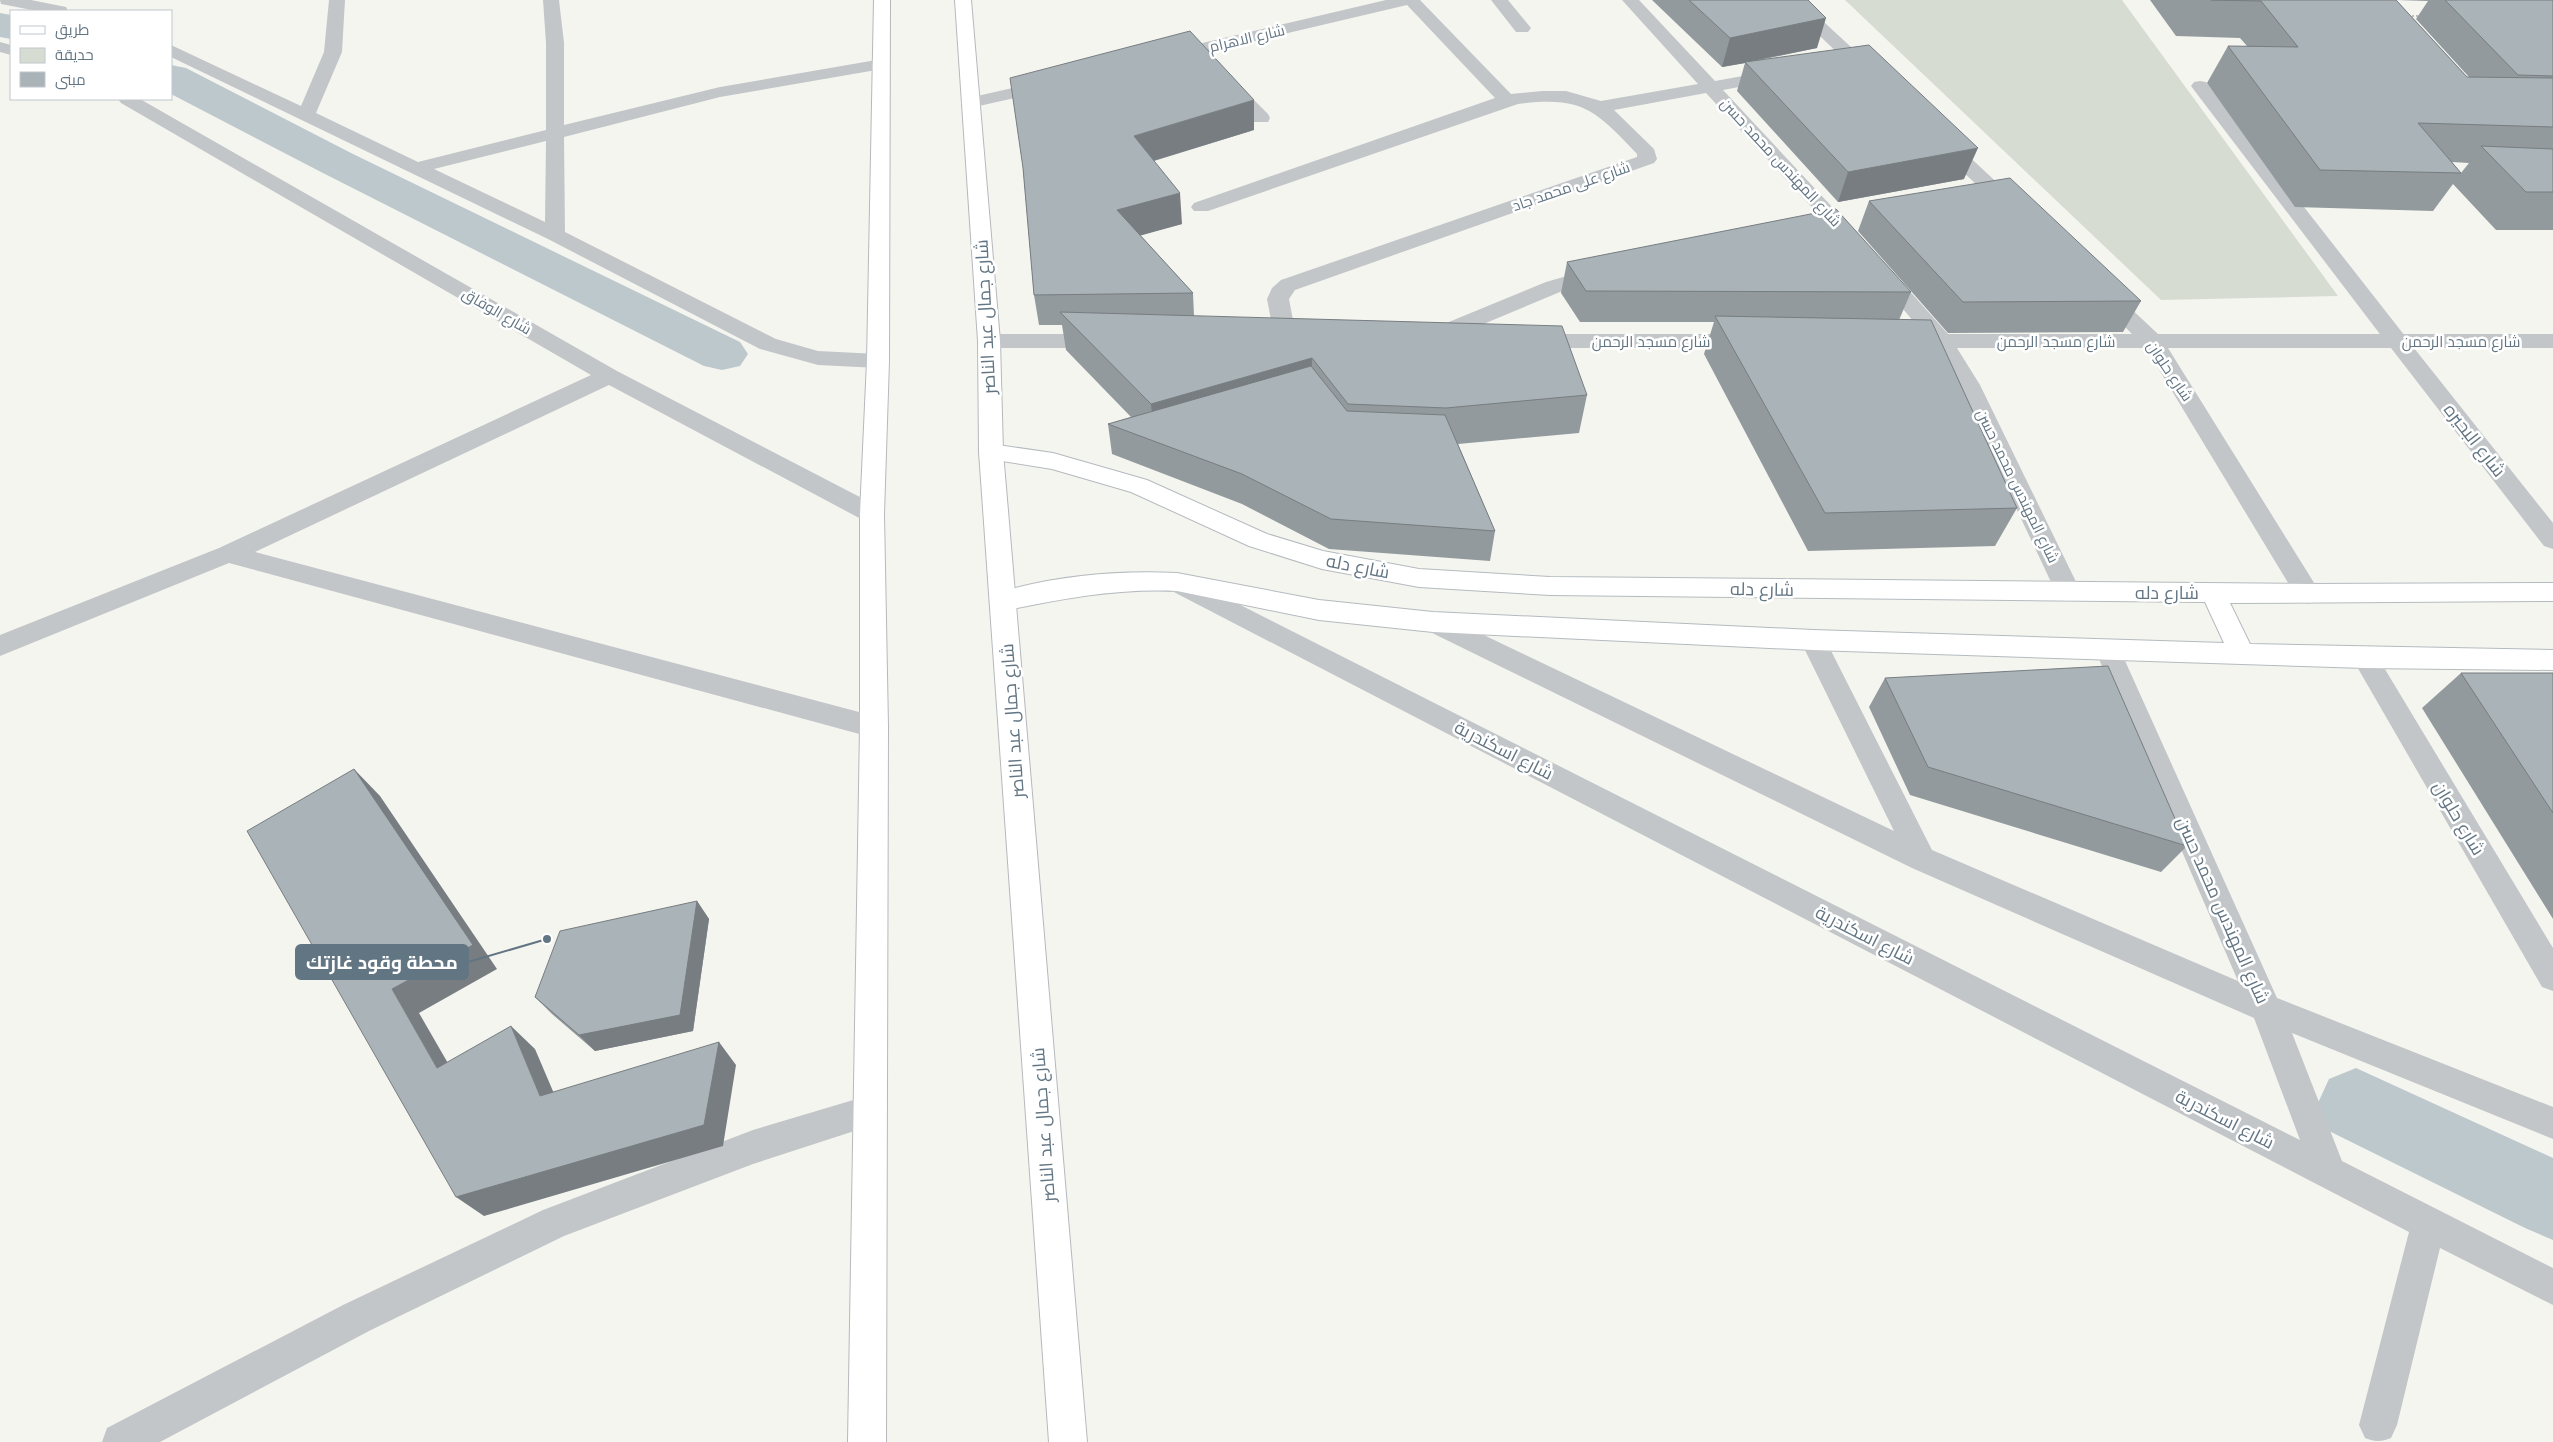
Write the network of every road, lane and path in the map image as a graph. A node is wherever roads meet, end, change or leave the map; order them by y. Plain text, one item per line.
1 (7, 0) edge
2 (337, 0) edge
3 (551, 0) edge
4 (882, 0) edge
5 (963, 0) edge
6 (1407, 0) edge
7 (1412, 0) edge
8 (1499, 0) edge
9 (1630, 0) edge
10 (1790, 0) edge
11 (24, 2) edge
12 (56, 10) edge
13 (2408, 16) edge
14 (2427, 16) dead end
15 (1522, 28) dead end
16 (172, 50) edge
17 (1195, 50) junction
18 (1157, 59) edge
19 (882, 64) junction
20 (1798, 72) edge
21 (1064, 81) edge
22 (1710, 86) junction
23 (2200, 86) dead end
24 (1884, 88) edge
25 (129, 100) edge
26 (1507, 100) junction
27 (970, 103) junction
28 (1598, 107) junction
29 (306, 115) junction
30 (1261, 118) dead end
31 (1926, 127) edge
32 (555, 134) junction
33 (416, 168) junction
34 (1996, 192) junction
35 (1968, 197) edge
36 (1202, 207) dead end
37 (2024, 218) edge
38 (555, 235) junction
39 (1619, 268) edge
40 (2087, 278) edge
41 (989, 341) junction
42 (1127, 341) edge
43 (1286, 341) edge
44 (1481, 341) edge
45 (1510, 341) edge
46 (1765, 341) edge
47 (1883, 341) edge
48 (1942, 341) junction
49 (2152, 341) junction
50 (2397, 341) junction
51 (2553, 341) edge
52 (878, 361) junction
53 (608, 376) junction
54 (992, 452) junction
55 (872, 514) junction
56 (2553, 540) edge
57 (228, 554) junction
58 (1177, 582) junction
59 (2068, 592) junction
60 (2553, 592) edge
61 (2212, 593) junction
62 (2308, 594) junction
63 (1003, 601) junction
64 (1433, 622) junction
65 (1813, 640) junction
66 (0, 646) edge
67 (2108, 650) junction
68 (2242, 654) junction
69 (2365, 658) junction
70 (2553, 660) edge
71 (874, 727) junction
72 (1922, 859) junction
73 (2553, 977) edge
74 (2266, 1008) junction
75 (870, 1111) junction
76 (2553, 1123) edge
77 (2330, 1173) junction
78 (2429, 1223) junction
79 (2553, 1287) edge
80 (2378, 1425) dead end
81 (121, 1442) edge
82 (867, 1442) edge
83 (1068, 1442) edge

1 - 11 street
2 - 29 street
3 - 32 street
4 - 19 main road
5 - 27 main road, شارع جمال عبد الناصر
6 - 17 street, شارع الاهرام
7 - 26 street
8 - 15 street
9 - 22 street, شارع المهندس محمد حسن
10 - 24 street
11 - 12 street
13 - 14 path
16 - 29 street
17 - 18 street, شارع الاهرام
17 - 30 street
19 - 32 street
19 - 52 main road
20 - 22 street
21 - 27 street
22 - 28 street
22 - 48 street, شارع المهندس محمد حسن
23 - 50 street, شارع البحيره
25 - 53 street, شارع الوفاق
26 - 28 street, شارع على محمد جاد
26 - 36 street, شارع على محمد جاد
27 - 41 main road, شارع جمال عبد الناصر
28 - 43 street, شارع على محمد جاد
29 - 33 street
31 - 34 street
32 - 33 street
32 - 38 street
33 - 38 street
34 - 35 street
34 - 37 street
38 - 52 street
39 - 44 street
40 - 49 street, شارع حلوان
41 - 42 street
41 - 54 main road, شارع جمال عبد الناصر
45 - 46 street, شارع مسجد الرحمن
47 - 48 street, شارع مسجد الرحمن
48 - 49 street, شارع مسجد الرحمن
48 - 59 street, شارع المهندس محمد حسن
49 - 50 street, شارع مسجد الرحمن
49 - 62 street, شارع حلوان
50 - 51 street, شارع مسجد الرحمن
50 - 56 street, شارع البحيره
52 - 55 main road
53 - 55 street, شارع الوفاق
53 - 57 street
54 - 59 main road, شارع دله
54 - 63 main road, شارع جمال عبد الناصر
55 - 71 main road
57 - 66 street
57 - 71 street
58 - 63 main road
58 - 64 main road
58 - 77 street, شارع اسكندرية
59 - 61 main road, شارع دله
60 - 62 main road, شارع دله
61 - 62 main road, شارع دله
61 - 68 main road
63 - 83 main road, شارع جمال عبد الناصر
64 - 65 main road
64 - 72 street
65 - 67 main road
65 - 72 street
67 - 68 main road
67 - 74 street, شارع المهندس محمد حسن
68 - 69 main road
69 - 70 main road
69 - 73 street, شارع حلوان
71 - 75 main road
72 - 74 street
74 - 76 street
74 - 77 street, شارع المهندس محمد حسن
75 - 81 street
75 - 82 main road
77 - 78 street, شارع اسكندرية
78 - 79 street, شارع اسكندرية
78 - 80 street

